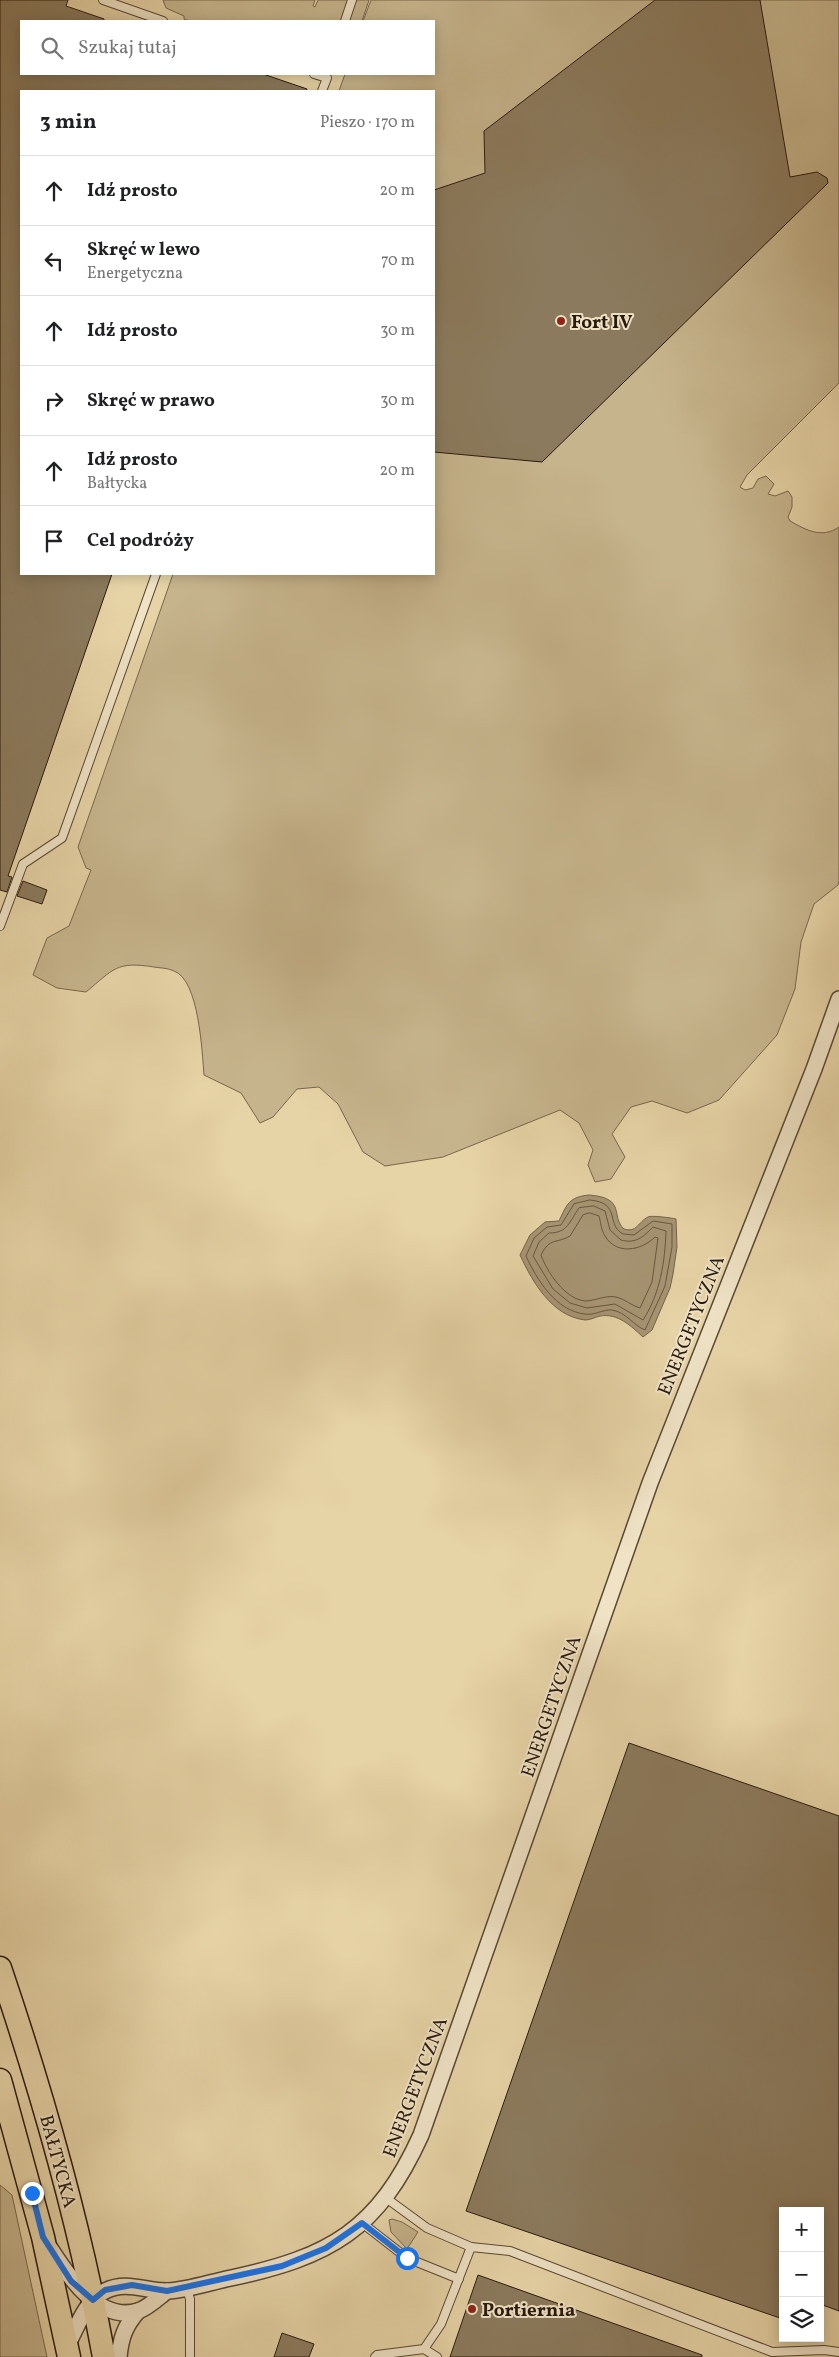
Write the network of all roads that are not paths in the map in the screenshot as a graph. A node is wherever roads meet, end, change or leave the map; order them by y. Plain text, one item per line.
1 (103, 0) edge
2 (352, 0) edge
3 (160, 20) edge
4 (345, 20) edge
5 (328, 76) edge
6 (322, 90) edge
7 (156, 575) edge
8 (0, 926) edge
9 (839, 999) edge
10 (0, 1968) edge
11 (0, 2080) edge
12 (386, 2198) junction
13 (362, 2223) junction
14 (43, 2237) junction
15 (471, 2247) junction
16 (459, 2279) junction
17 (186, 2287) junction
18 (167, 2291) junction
19 (93, 2300) junction
20 (138, 2311) junction
21 (424, 2349) junction
22 (68, 2352) edge
23 (839, 2352) edge
24 (378, 2356) edge
25 (104, 2357) edge
26 (119, 2357) edge
27 (190, 2357) edge
28 (437, 2357) edge

1 - 3 lane
2 - 4 lane
5 - 6 lane
7 - 8 lane
9 - 12 street, ENERGETYCZNA
10 - 19 main road, BAŁTYCKA
11 - 14 main road, BAŁTYCKA
12 - 13 street, ENERGETYCZNA
12 - 15 lane
13 - 16 lane
13 - 17 street, ENERGETYCZNA
14 - 19 street
14 - 22 main road, BAŁTYCKA
15 - 16 lane
15 - 23 lane
16 - 21 lane
17 - 18 street, ENERGETYCZNA
17 - 27 lane
18 - 19 street
18 - 20 street
19 - 20 street
19 - 22 street
19 - 25 main road, BAŁTYCKA
20 - 26 street
21 - 24 lane
21 - 28 lane

